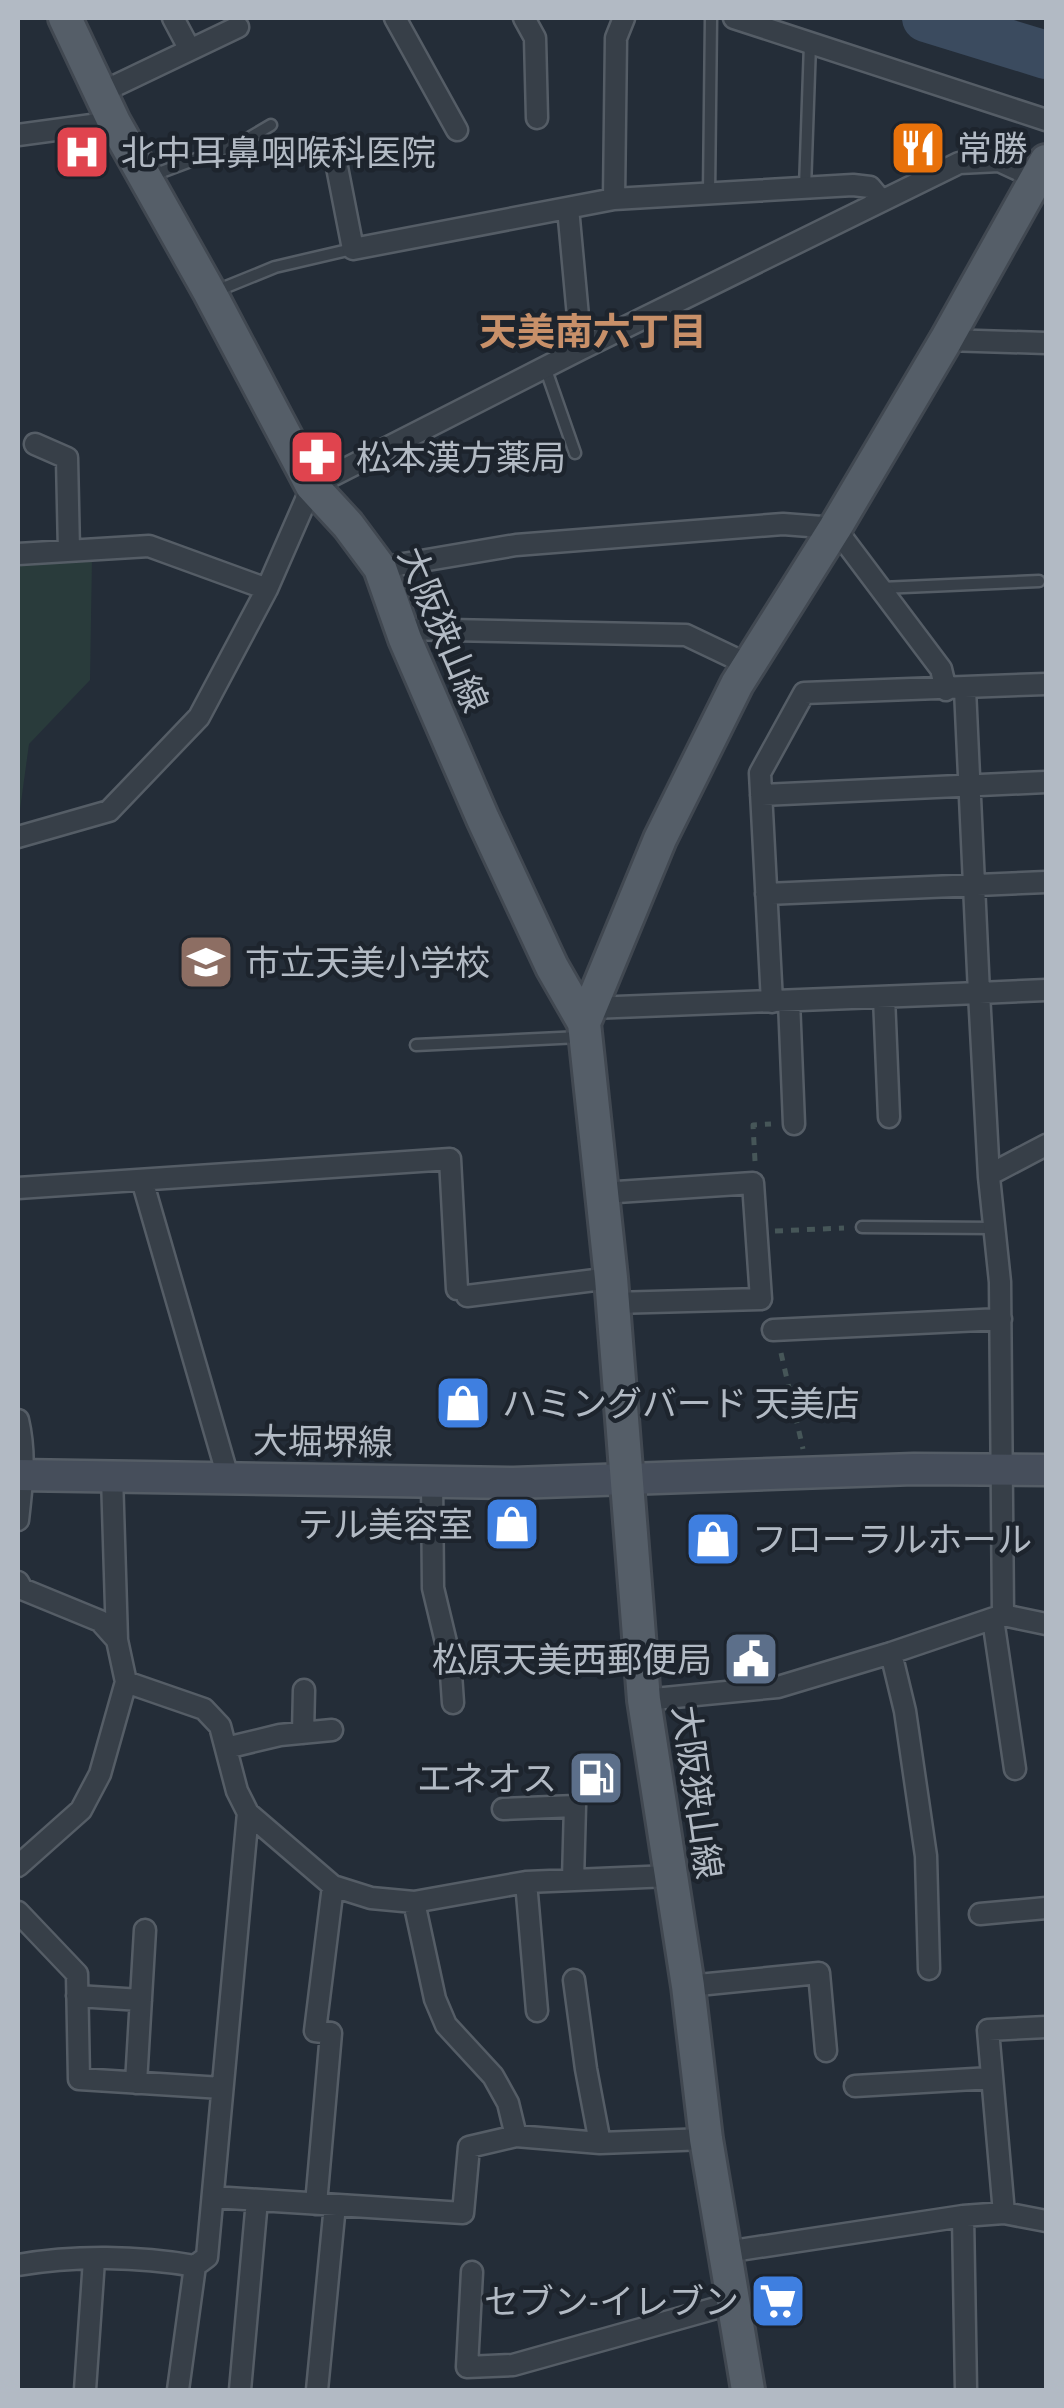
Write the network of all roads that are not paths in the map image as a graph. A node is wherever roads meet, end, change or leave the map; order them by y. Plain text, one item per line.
1 (65, 18) edge
2 (174, 18) edge
3 (395, 18) edge
4 (524, 18) edge
5 (624, 18) edge
6 (711, 18) edge
7 (734, 18) edge
8 (238, 26) dead end
9 (810, 43) junction
10 (190, 50) junction
11 (107, 108) junction
12 (537, 118) dead end
13 (1046, 120) edge
14 (271, 125) dead end
15 (457, 130) dead end
16 (18, 136) edge
17 (336, 162) dead end
18 (1041, 169) edge
19 (145, 178) junction
20 (805, 188) junction
21 (710, 194) junction
22 (614, 199) junction
23 (880, 199) junction
24 (568, 208) junction
25 (353, 248) junction
26 (210, 294) junction
27 (946, 340) junction
28 (1046, 344) edge
29 (581, 348) junction
30 (544, 367) junction
31 (35, 444) dead end
32 (575, 452) dead end
33 (312, 486) junction
34 (835, 528) junction
35 (69, 551) junction
36 (18, 554) edge
37 (380, 568) junction
38 (1040, 581) dead end
39 (880, 588) junction
40 (267, 589) junction
41 (401, 629) junction
42 (749, 665) junction
43 (1046, 684) edge
44 (955, 689) junction
45 (1046, 782) edge
46 (970, 785) junction
47 (761, 795) junction
48 (18, 837) edge
49 (1046, 882) edge
50 (975, 886) junction
51 (766, 894) junction
52 (1046, 990) edge
53 (979, 993) junction
54 (884, 997) junction
55 (780, 1001) junction
56 (587, 1022) junction
57 (416, 1045) dead end
58 (889, 1117) dead end
59 (794, 1124) road end
60 (1046, 1145) edge
61 (990, 1175) junction
62 (142, 1180) junction
63 (18, 1188) edge
64 (602, 1193) junction
65 (862, 1227) road end
66 (994, 1228) junction
67 (612, 1290) junction
68 (1001, 1319) junction
69 (773, 1330) road end
70 (18, 1420) edge
71 (1004, 1469) junction
72 (1046, 1470) edge
73 (21, 1475) edge
74 (112, 1476) junction
75 (228, 1477) junction
76 (432, 1481) junction
77 (627, 1482) junction
78 (18, 1520) edge
79 (18, 1582) edge
80 (998, 1617) junction
81 (1046, 1624) edge
82 (117, 1640) junction
83 (891, 1654) junction
84 (126, 1682) junction
85 (304, 1690) dead end
86 (644, 1700) junction
87 (453, 1704) dead end
88 (332, 1730) dead end
89 (304, 1733) junction
90 (226, 1748) junction
91 (1014, 1769) dead end
92 (502, 1809) dead end
93 (248, 1814) junction
94 (18, 1866) edge
95 (670, 1876) junction
96 (573, 1880) junction
97 (526, 1882) junction
98 (333, 1886) junction
99 (414, 1902) junction
100 (1046, 1908) edge
101 (18, 1912) edge
102 (980, 1914) dead end
103 (144, 1930) dead end
104 (928, 1969) dead end
105 (574, 1980) dead end
106 (688, 1986) junction
107 (78, 1996) junction
108 (141, 2000) junction
109 (537, 2011) dead end
110 (1046, 2028) edge
111 (826, 2051) dead end
112 (991, 2078) junction
113 (136, 2083) junction
114 (855, 2086) dead end
115 (222, 2088) junction
116 (516, 2136) junction
117 (706, 2138) junction
118 (600, 2144) junction
119 (212, 2197) junction
120 (257, 2200) junction
121 (326, 2204) junction
122 (1004, 2213) junction
123 (963, 2216) junction
124 (1046, 2220) edge
125 (726, 2252) junction
126 (94, 2260) junction
127 (18, 2265) edge
128 (195, 2266) junction
129 (472, 2272) dead end
130 (734, 2303) junction
131 (86, 2390) edge
132 (178, 2390) edge
133 (240, 2390) edge
134 (317, 2390) edge
135 (748, 2390) edge
136 (966, 2390) edge

1 - 11 main road, 大阪狭山線
2 - 10 street
3 - 15 street
4 - 12 street
5 - 22 street
6 - 21 lane
7 - 9 street
8 - 10 street
9 - 13 street
9 - 20 lane
10 - 11 street
11 - 16 street
11 - 19 main road, 大阪狭山線
14 - 19 lane
17 - 25 street
18 - 23 street
18 - 27 main road, 大阪狭山線
19 - 26 main road, 大阪狭山線
20 - 21 street
20 - 23 street
21 - 22 street
22 - 24 street
23 - 29 street
24 - 25 street
24 - 29 street
25 - 26 lane
26 - 33 main road, 大阪狭山線
27 - 28 street
27 - 34 main road, 大阪狭山線
29 - 30 street
30 - 32 lane
30 - 33 street
31 - 35 street
33 - 37 main road, 大阪狭山線
33 - 40 street
34 - 37 street
34 - 39 street
34 - 42 main road, 大阪狭山線
35 - 36 street
35 - 40 street
37 - 41 main road, 大阪狭山線
38 - 39 lane
39 - 44 street
40 - 48 street
41 - 42 street
41 - 56 main road, 大阪狭山線
42 - 56 main road, 大阪狭山線
43 - 44 street
44 - 46 street
44 - 47 street
45 - 46 street
46 - 47 street
46 - 50 street
47 - 51 street
49 - 50 street
50 - 51 street
50 - 53 street
51 - 55 street
52 - 53 street
53 - 54 street
53 - 61 street
54 - 55 street
54 - 58 street
55 - 56 street
55 - 59 street
56 - 57 lane
56 - 64 main road, 大阪狭山線
60 - 61 street
61 - 66 street
62 - 63 street
62 - 67 street
62 - 75 street
64 - 67 main road, 大阪狭山線
64 - 67 street
65 - 66 lane
66 - 68 street
67 - 77 main road, 大阪狭山線
68 - 69 street
68 - 71 street
70 - 73 street
71 - 72 main road, 大堀堺線
71 - 77 main road, 大堀堺線
71 - 80 street
73 - 74 main road, 大堀堺線
73 - 78 street
74 - 75 main road, 大堀堺線
74 - 82 street
75 - 76 main road, 大堀堺線
76 - 77 main road, 大堀堺線
76 - 87 street
77 - 86 main road, 大阪狭山線
79 - 82 street
80 - 81 street
80 - 83 street
80 - 91 street
82 - 84 street
83 - 86 street
83 - 104 street
84 - 90 street
84 - 94 street
85 - 89 street
86 - 95 main road, 大阪狭山線
88 - 89 street
89 - 90 street
90 - 93 street
92 - 96 street
93 - 98 street
93 - 115 street
95 - 96 street
95 - 106 main road, 大阪狭山線
96 - 97 street
97 - 99 street
97 - 109 street
98 - 99 street
98 - 121 street
99 - 116 street
100 - 102 street
101 - 107 street
103 - 108 street
105 - 118 street
106 - 111 street
106 - 117 main road, 大阪狭山線
107 - 108 street
107 - 113 street
108 - 113 street
110 - 112 street
112 - 114 street
112 - 122 street
113 - 115 street
115 - 119 street
116 - 118 street
116 - 121 street
117 - 118 street
117 - 125 main road, 大阪狭山線
119 - 120 street
119 - 128 street
120 - 121 street
120 - 133 street
121 - 134 street
122 - 123 street
122 - 124 street
123 - 125 street
123 - 136 street
125 - 130 main road, 大阪狭山線
126 - 127 street
126 - 128 street
126 - 131 street
128 - 132 street
129 - 130 street
130 - 135 main road, 大阪狭山線

